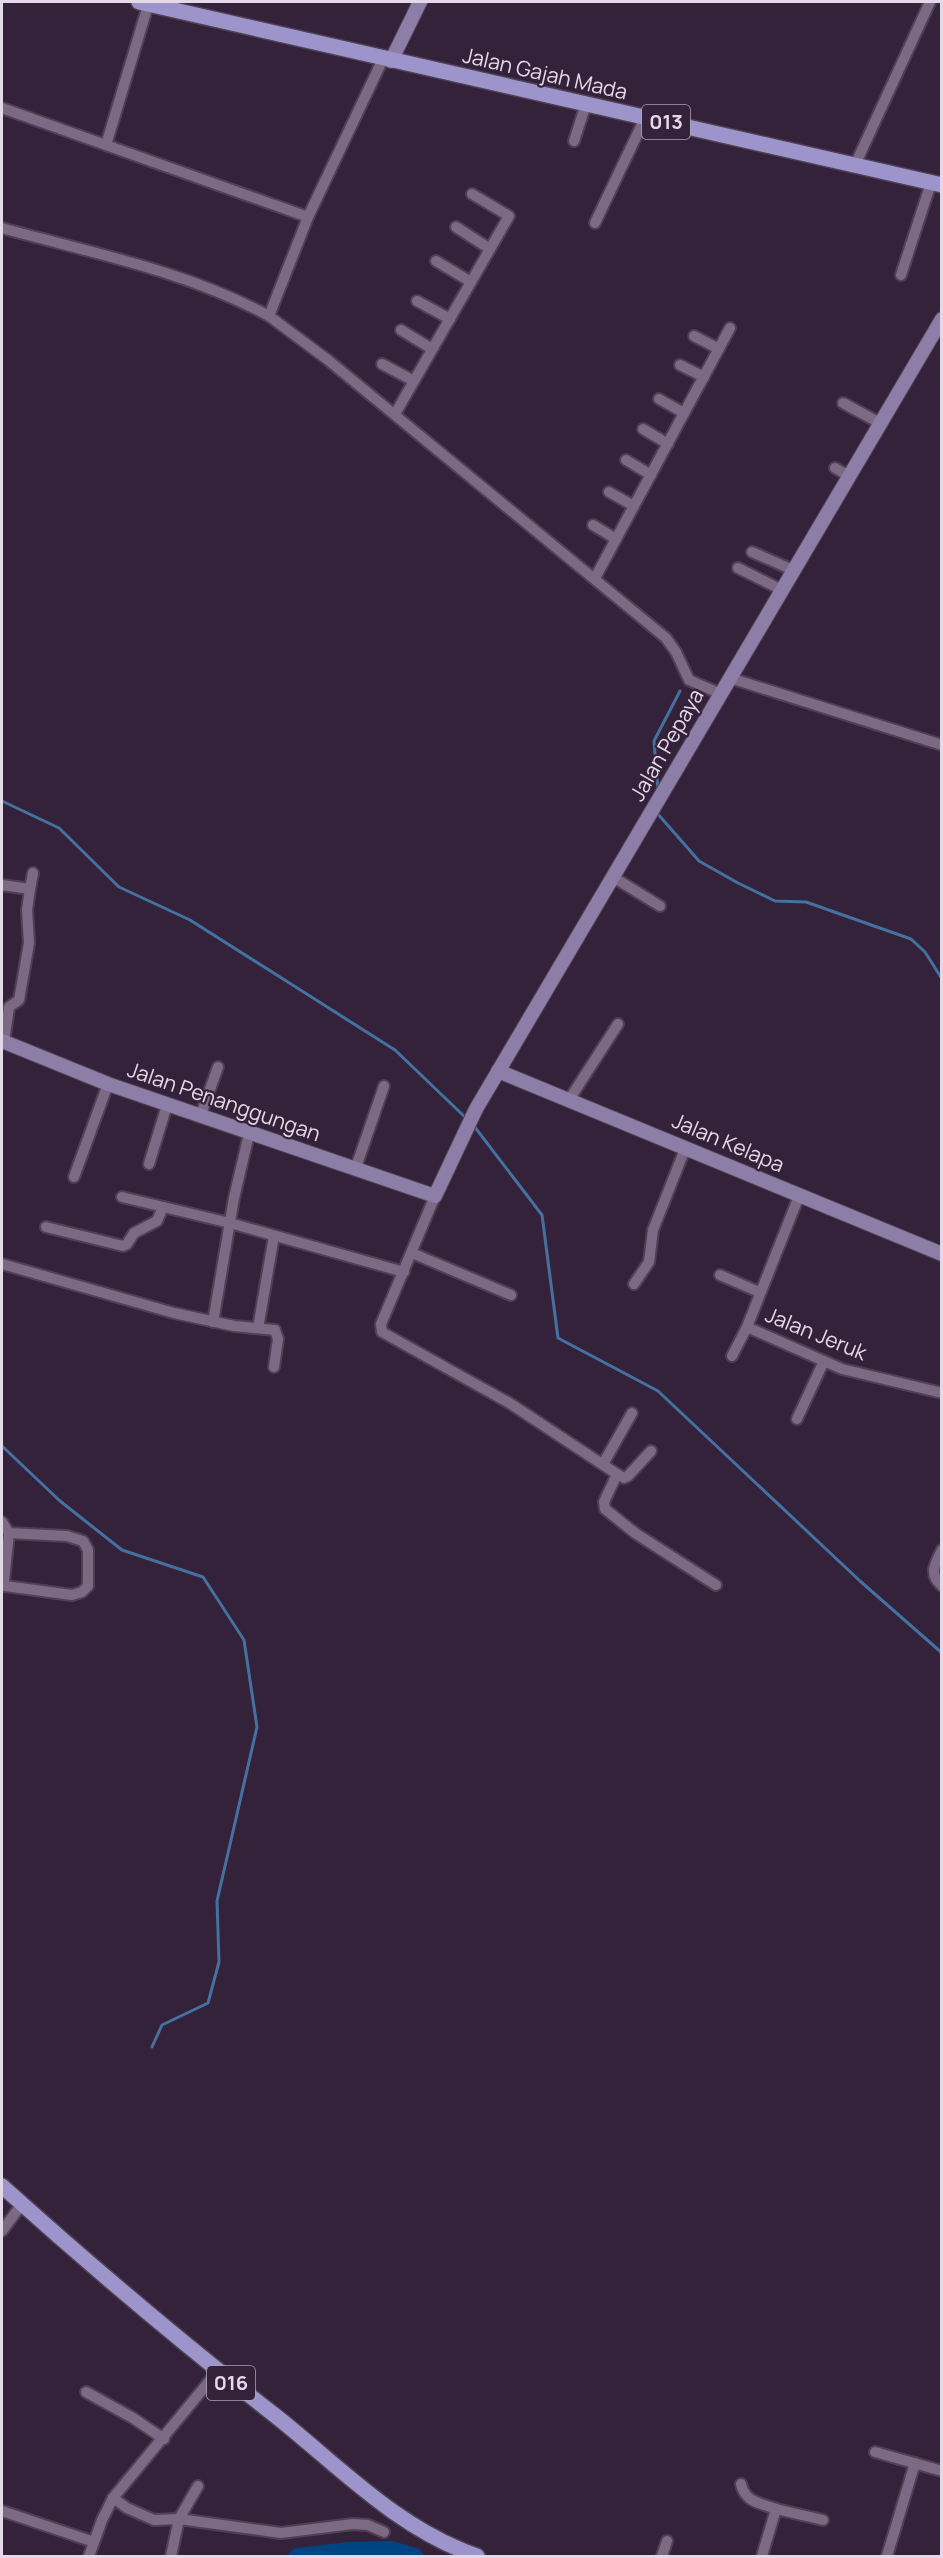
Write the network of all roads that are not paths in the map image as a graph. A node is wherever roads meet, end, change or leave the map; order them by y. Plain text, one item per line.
1 (145, 2) edge
2 (420, 2) edge
3 (930, 2) edge
4 (387, 60) junction
5 (586, 104) junction
6 (2, 108) edge
7 (645, 118) junction
8 (574, 141) dead end
9 (106, 145) junction
10 (855, 165) junction
11 (936, 184) edge
12 (472, 194) dead end
13 (308, 217) junction
14 (595, 223) dead end
15 (456, 227) dead end
16 (2, 228) edge
17 (490, 249) junction
18 (436, 261) dead end
19 (901, 274) dead end
20 (471, 282) junction
21 (417, 301) dead end
22 (269, 316) junction
23 (450, 319) junction
24 (942, 319) edge
25 (730, 328) dead end
26 (401, 330) dead end
27 (694, 336) dead end
28 (432, 349) junction
29 (719, 350) junction
30 (382, 364) dead end
31 (680, 365) dead end
32 (704, 377) junction
33 (414, 381) junction
34 (659, 399) dead end
35 (843, 404) dead end
36 (684, 413) junction
37 (395, 414) junction
38 (880, 423) junction
39 (643, 429) dead end
40 (668, 444) junction
41 (626, 460) dead end
42 (835, 468) dead end
43 (651, 475) junction
44 (849, 476) junction
45 (609, 492) dead end
46 (634, 506) junction
47 (593, 525) dead end
48 (616, 539) junction
49 (752, 552) dead end
50 (738, 568) dead end
51 (793, 570) junction
52 (595, 578) junction
53 (782, 590) junction
54 (730, 678) junction
55 (721, 694) junction
56 (942, 745) edge
57 (33, 873) dead end
58 (613, 877) junction
59 (2, 885) edge
60 (30, 889) junction
61 (660, 906) dead end
62 (618, 1024) dead end
63 (3, 1042) edge
64 (218, 1067) dead end
65 (498, 1071) junction
66 (108, 1084) junction
67 (384, 1086) dead end
68 (570, 1100) junction
69 (167, 1105) junction
70 (200, 1117) junction
71 (249, 1134) junction
72 (685, 1149) junction
73 (149, 1164) dead end
74 (355, 1170) junction
75 (74, 1177) dead end
76 (435, 1196) junction
77 (799, 1196) junction
78 (122, 1197) dead end
79 (163, 1207) junction
80 (230, 1223) junction
81 (46, 1227) dead end
82 (274, 1236) junction
83 (412, 1253) junction
84 (942, 1254) edge
85 (2, 1264) edge
86 (404, 1272) junction
87 (720, 1275) dead end
88 (634, 1284) dead end
89 (759, 1292) junction
90 (511, 1295) dead end
91 (213, 1322) junction
92 (747, 1327) junction
93 (258, 1328) junction
94 (732, 1356) dead end
95 (825, 1361) junction
96 (274, 1367) dead end
97 (942, 1393) edge
98 (632, 1413) dead end
99 (797, 1419) dead end
100 (651, 1451) dead end
101 (603, 1464) junction
102 (617, 1474) junction
103 (2, 1521) edge
104 (9, 1533) junction
105 (940, 1556) edge
106 (716, 1585) dead end
107 (942, 1586) edge
108 (2, 2186) edge
109 (22, 2204) junction
110 (2, 2231) edge
111 (217, 2372) junction
112 (86, 2392) dead end
113 (164, 2439) junction
114 (875, 2452) dead end
115 (915, 2463) junction
116 (942, 2471) edge
117 (741, 2484) dead end
118 (198, 2486) dead end
119 (113, 2498) junction
120 (776, 2509) junction
121 (2, 2511) edge
122 (179, 2519) junction
123 (823, 2520) dead end
124 (384, 2532) dead end
125 (667, 2541) dead end
126 (94, 2542) junction
127 (89, 2556) edge
128 (171, 2556) edge
129 (477, 2556) edge
130 (662, 2556) edge
131 (762, 2556) edge
132 (886, 2556) edge

1 - 4 main road, Jalan Gajah Mada / 013
1 - 9 street
2 - 4 street
3 - 10 street
4 - 5 main road, Jalan Gajah Mada / 013
4 - 13 street
5 - 7 main road, Jalan Gajah Mada / 013
5 - 8 street
6 - 9 street
7 - 10 main road, Jalan Gajah Mada / 013
7 - 14 street
9 - 13 street
10 - 11 main road, Jalan Gajah Mada / 013
11 - 19 street
12 - 17 street
13 - 22 street
15 - 17 street
16 - 22 street
17 - 20 street
18 - 20 street
20 - 23 street
21 - 23 street
22 - 37 street
23 - 28 street
24 - 38 street, Jalan Pepaya
25 - 29 street
26 - 28 street
27 - 29 street
28 - 33 street
29 - 32 street
30 - 33 street
31 - 32 street
32 - 36 street
33 - 37 street
34 - 36 street
35 - 38 street
36 - 40 street
37 - 52 street
38 - 44 street, Jalan Pepaya
39 - 40 street
40 - 43 street
41 - 43 street
42 - 44 street
43 - 46 street
44 - 51 street, Jalan Pepaya
45 - 46 street
46 - 48 street
47 - 48 street
48 - 52 street
49 - 51 street
50 - 53 street
51 - 53 street, Jalan Pepaya
52 - 55 street
53 - 54 street, Jalan Pepaya
54 - 55 street, Jalan Pepaya
54 - 56 street
55 - 58 street, Jalan Pepaya
57 - 60 street
58 - 61 street
58 - 65 street, Jalan Pepaya
59 - 60 street
60 - 63 street
62 - 68 street
63 - 66 street, Jalan Penanggungan
64 - 70 street
65 - 68 street, Jalan Kelapa
65 - 76 street, Jalan Pepaya
66 - 69 street, Jalan Penanggungan
66 - 75 street
67 - 74 street
68 - 72 street, Jalan Kelapa
69 - 70 street, Jalan Penanggungan
69 - 73 street
70 - 71 street, Jalan Penanggungan
71 - 74 street, Jalan Penanggungan
71 - 80 street
72 - 77 street, Jalan Kelapa
72 - 88 street
74 - 76 street, Jalan Penanggungan
76 - 83 street
77 - 84 street, Jalan Kelapa
77 - 89 street
78 - 79 street
79 - 80 street
79 - 81 street
80 - 82 street
80 - 91 street
82 - 86 street
82 - 93 street
83 - 86 street
83 - 90 street
85 - 91 street
86 - 101 street
87 - 89 street
89 - 92 street
91 - 93 street
92 - 94 street
92 - 95 street, Jalan Jeruk
93 - 96 street
95 - 97 street, Jalan Jeruk
95 - 99 street
98 - 101 street
100 - 102 street
101 - 102 street
102 - 106 street
103 - 104 street
104 - 104 street
105 - 107 street
108 - 109 main road, 016
109 - 110 street
109 - 111 main road, 016
111 - 113 street
111 - 129 main road, 016
112 - 113 street
113 - 119 street
114 - 115 street
115 - 116 street
115 - 132 street
117 - 120 street
118 - 122 street
119 - 122 street
119 - 126 street
120 - 123 street
120 - 131 street
121 - 126 street
122 - 124 street
122 - 128 street
125 - 130 street
126 - 127 street

